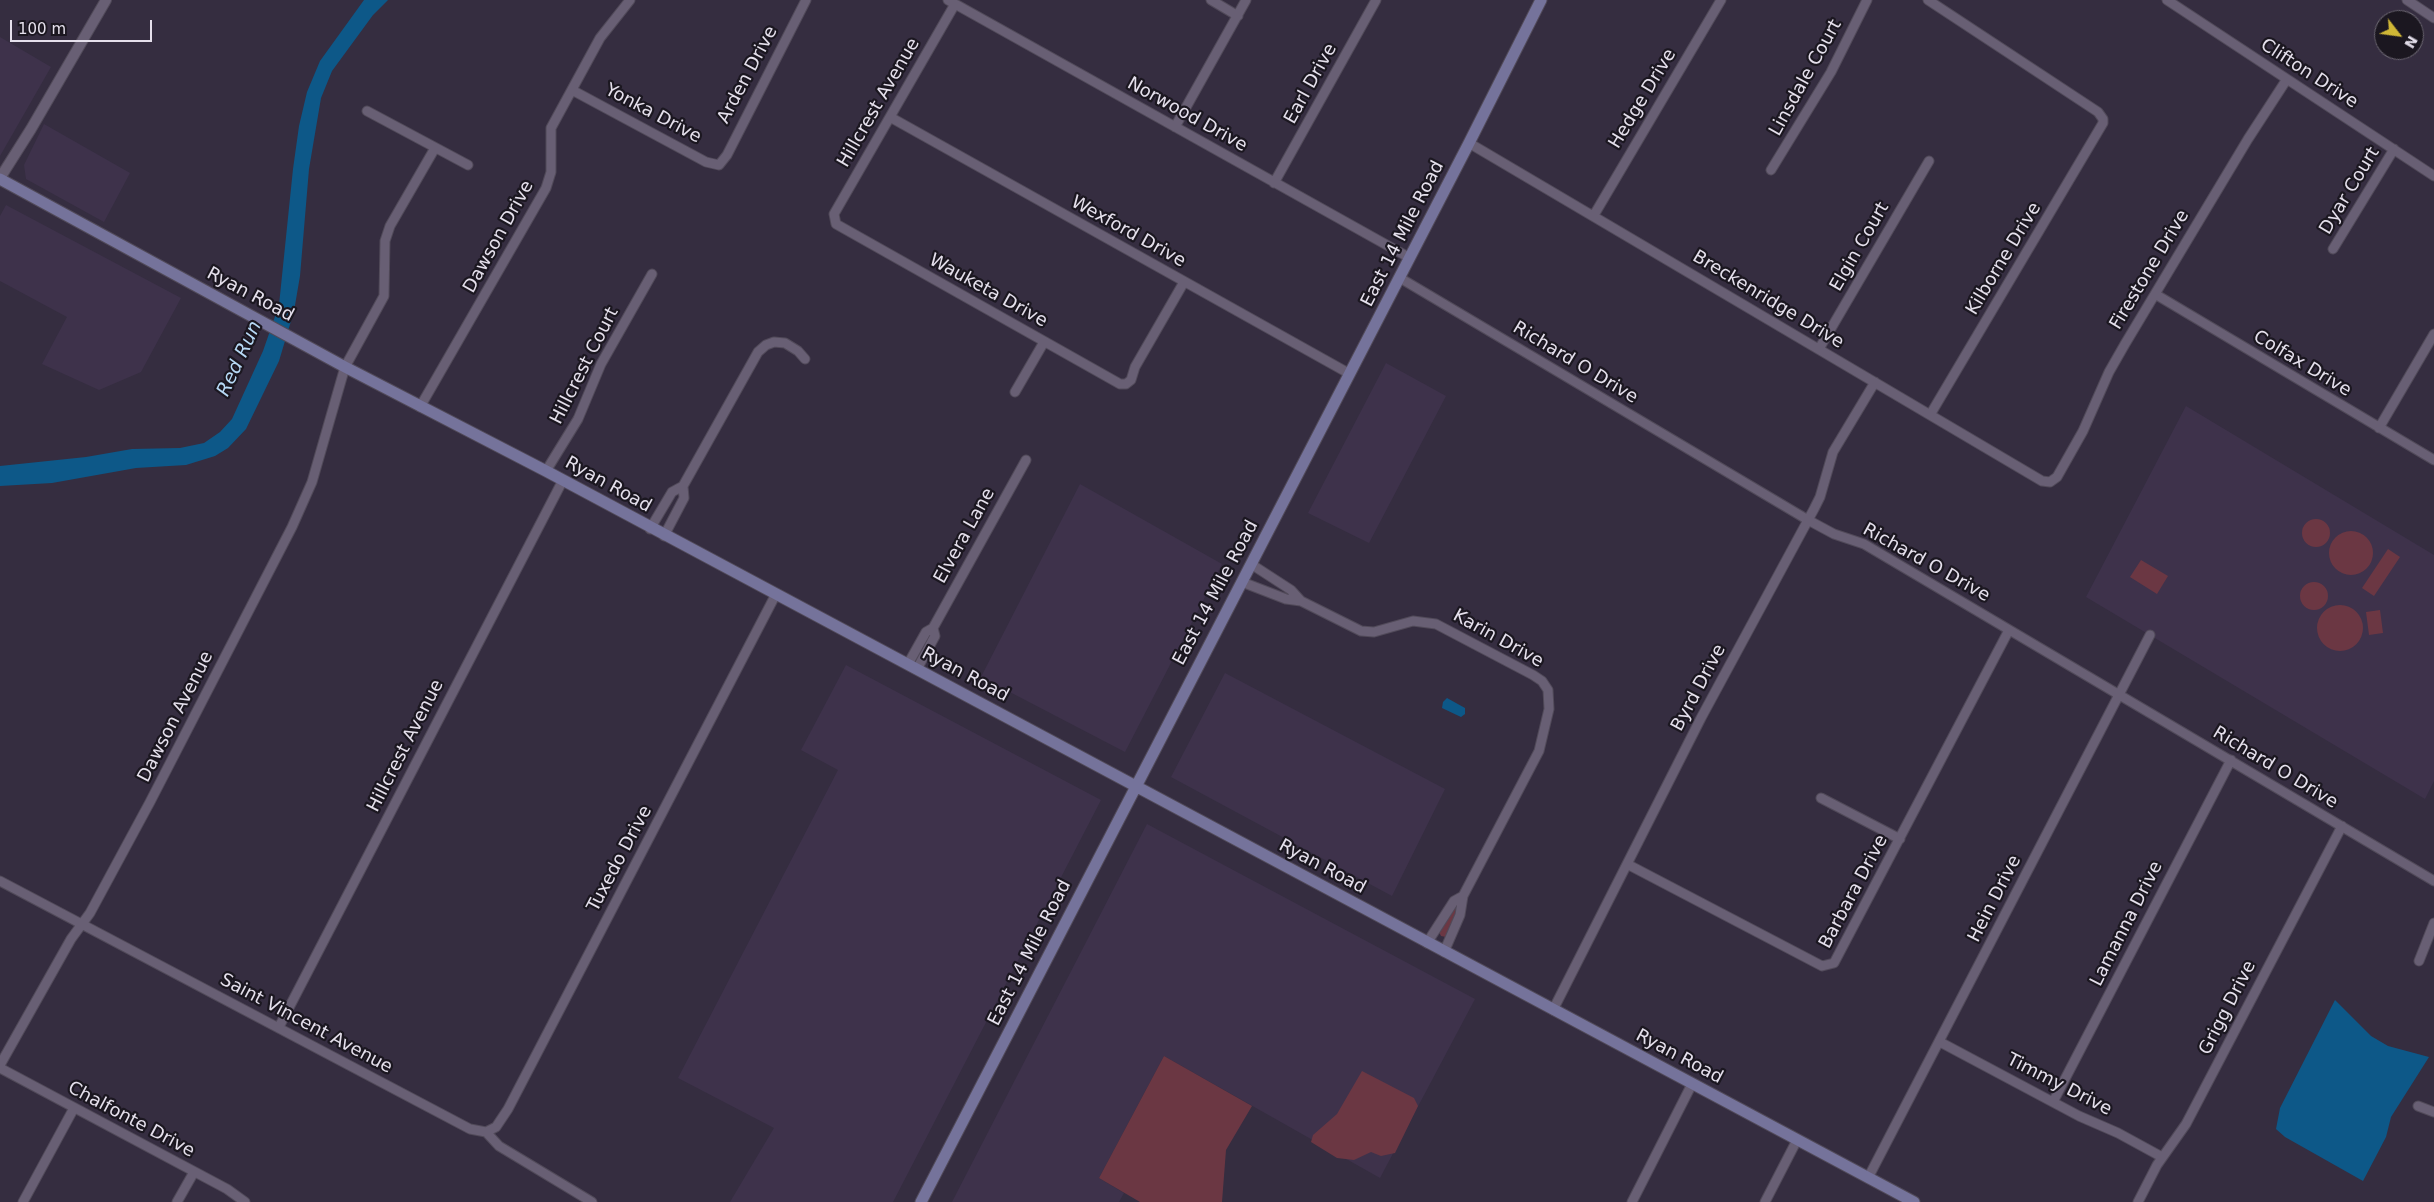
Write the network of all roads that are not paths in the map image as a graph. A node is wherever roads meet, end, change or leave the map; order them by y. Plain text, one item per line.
1 (106, 0) edge
2 (630, 0) edge
3 (806, 0) edge
4 (1211, 0) edge
5 (1246, 0) edge
6 (1376, 0) edge
7 (1541, 0) edge
8 (1721, 0) edge
9 (1867, 0) edge
10 (1928, 0) edge
11 (2167, 0) edge
12 (2407, 0) edge
13 (952, 2) edge
14 (1238, 16) junction
15 (2434, 18) edge
16 (2287, 79) junction
17 (572, 90) junction
18 (367, 111) dead end
19 (890, 117) junction
20 (1175, 127) junction
21 (1470, 143) junction
22 (435, 148) junction
23 (2394, 149) junction
24 (1929, 161) dead end
25 (468, 165) dead end
26 (719, 165) joint
27 (1772, 170) dead end
28 (2434, 176) edge
29 (0, 179) edge
30 (1274, 183) junction
31 (1594, 215) junction
32 (833, 220) joint
33 (2333, 249) dead end
34 (1410, 258) junction
35 (652, 274) dead end
36 (1400, 278) junction
37 (1184, 282) junction
38 (2154, 294) junction
39 (2434, 334) edge
40 (1044, 342) junction
41 (1819, 349) junction
42 (805, 359) dead end
43 (345, 367) junction
44 (1350, 374) junction
45 (1875, 382) junction
46 (1015, 392) dead end
47 (420, 407) junction
48 (1930, 415) junction
49 (2379, 428) junction
50 (1026, 460) dead end
51 (2434, 460) edge
52 (546, 471) junction
53 (562, 480) junction
54 (2050, 482) joint
55 (683, 486) junction
56 (1808, 520) junction
57 (650, 529) junction
58 (664, 536) junction
59 (1252, 564) junction
60 (1242, 582) junction
61 (776, 594) junction
62 (1301, 601) junction
63 (2009, 630) junction
64 (2150, 635) dead end
65 (912, 667) junction
66 (2119, 694) junction
67 (2230, 760) junction
68 (1134, 787) junction
69 (1821, 798) dead end
70 (2342, 826) junction
71 (1900, 839) junction
72 (1627, 864) junction
73 (0, 881) edge
74 (2434, 881) edge
75 (1463, 896) junction
76 (2434, 924) edge
77 (81, 925) junction
78 (1427, 943) junction
79 (1444, 952) junction
80 (2418, 960) dead end
81 (1553, 1010) junction
82 (279, 1027) junction
83 (1940, 1042) junction
84 (0, 1066) edge
85 (1692, 1084) junction
86 (2053, 1102) junction
87 (2418, 1106) dead end
88 (74, 1108) junction
89 (2434, 1112) edge
90 (486, 1132) junction
91 (1797, 1140) junction
92 (2162, 1158) junction
93 (194, 1172) junction
94 (1868, 1178) junction
95 (23, 1202) edge
96 (177, 1202) edge
97 (245, 1202) edge
98 (592, 1202) edge
99 (921, 1202) edge
100 (1632, 1202) edge
101 (1765, 1202) edge
102 (1914, 1202) edge
103 (2138, 1202) edge

1 - 29 street
2 - 17 street, Dawson Drive
3 - 26 street, Arden Drive
4 - 14 street
5 - 14 street
6 - 30 street, Earl Drive
7 - 21 main road, East 14 Mile Road
8 - 31 street, Hedge Drive
9 - 27 street, Linsdale Court
10 - 48 street, Kilborne Drive
11 - 16 street, Clifton Drive
12 - 15 street
13 - 19 street, Hillcrest Avenue
13 - 20 street, Norwood Drive
14 - 20 street
16 - 23 street, Clifton Drive
16 - 38 street, Firestone Drive
17 - 26 street, Yonka Drive
17 - 47 street, Dawson Drive
18 - 22 street
19 - 32 street, Hillcrest Avenue
19 - 37 street, Wexford Drive
20 - 30 street, Norwood Drive
21 - 31 street, Breckenridge Drive
21 - 34 main road, East 14 Mile Road
22 - 25 street
22 - 43 street, Dawson Avenue
23 - 28 street, Clifton Drive
23 - 33 street, Dyar Court
24 - 41 street, Elgin Court
29 - 43 main road, Ryan Road
30 - 34 street, Norwood Drive
31 - 41 street, Breckenridge Drive
32 - 40 street, Wauketa Drive
34 - 36 main road, East 14 Mile Road
35 - 52 street, Hillcrest Court
36 - 44 main road, East 14 Mile Road
36 - 56 street, Richard O Drive
37 - 40 street, Wauketa Drive
37 - 44 street, Wexford Drive
38 - 49 street, Colfax Drive
38 - 54 street, Firestone Drive
39 - 49 street
40 - 46 street
41 - 45 street, Breckenridge Drive
42 - 55 street
43 - 47 main road, Ryan Road
43 - 77 street, Dawson Avenue
44 - 59 main road, East 14 Mile Road
45 - 48 street, Breckenridge Drive
45 - 56 street, Byrd Drive
47 - 52 main road, Ryan Road
48 - 54 street, Breckenridge Drive
49 - 51 street, Colfax Drive
50 - 65 street, Elvera Lane
52 - 53 main road, Ryan Road
53 - 57 main road, Ryan Road
53 - 82 street, Hillcrest Avenue
55 - 57 street
55 - 58 street
56 - 63 street, Richard O Drive
56 - 72 street, Byrd Drive
57 - 58 main road, Ryan Road
58 - 61 main road, Ryan Road
59 - 60 main road, East 14 Mile Road
59 - 62 street, Karin Drive
60 - 62 street, Karin Drive
60 - 68 main road, East 14 Mile Road
61 - 65 main road, Ryan Road
61 - 90 street, Tuxedo Drive
62 - 75 street, Karin Drive
63 - 66 street, Richard O Drive
63 - 71 street, Barbara Drive
64 - 66 street, Hein Drive
65 - 68 main road, Ryan Road
66 - 67 street, Richard O Drive
66 - 83 street, Hein Drive
67 - 70 street, Richard O Drive
67 - 86 street, Lamanna Drive
68 - 78 main road, Ryan Road
68 - 99 main road, East 14 Mile Road
69 - 71 street
70 - 74 street, Richard O Drive
70 - 92 street, Grigg Drive
71 - 72 street, Barbara Drive
72 - 81 street, Byrd Drive
73 - 77 street, Saint Vincent Avenue
75 - 78 street, Karin Drive
75 - 79 street, Karin Drive
76 - 80 street
77 - 82 street, Saint Vincent Avenue
77 - 84 street, Dawson Avenue
78 - 79 main road, Ryan Road
79 - 81 main road, Ryan Road
81 - 85 main road, Ryan Road
82 - 90 street, Saint Vincent Avenue
83 - 86 street, Timmy Drive
83 - 94 street, Hein Drive
84 - 88 street, Chalfonte Drive
85 - 91 main road, Ryan Road
85 - 100 street
86 - 92 street, Timmy Drive
87 - 89 street
88 - 93 street, Chalfonte Drive
88 - 95 street
90 - 98 street, Saint Vincent Avenue
91 - 94 main road, Ryan Road
91 - 101 street
92 - 103 street, Grigg Drive
93 - 96 street
93 - 97 street, Chalfonte Drive
94 - 102 main road, Ryan Road

